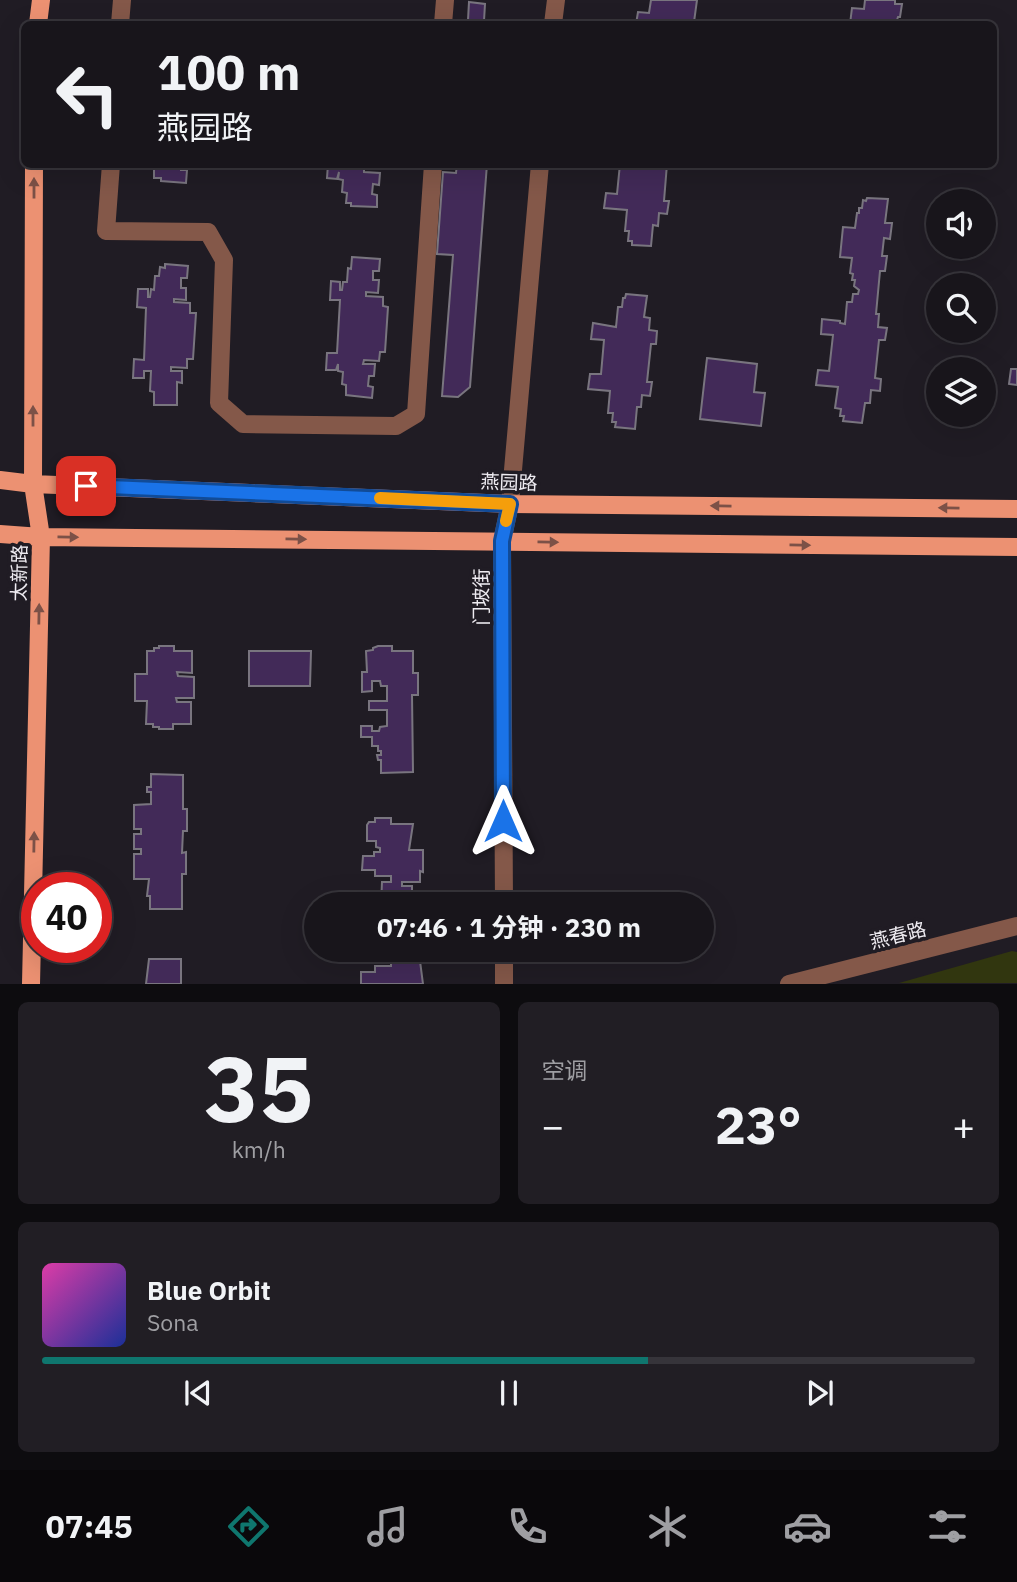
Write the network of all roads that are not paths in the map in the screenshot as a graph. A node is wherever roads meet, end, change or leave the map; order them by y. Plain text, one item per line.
1 (41, 0) edge
2 (122, 0) edge
3 (445, 0) edge
4 (556, 0) edge
5 (38, 21) edge
6 (120, 21) edge
7 (443, 21) edge
8 (553, 21) edge
9 (34, 168) edge
10 (111, 168) edge
11 (433, 168) edge
12 (540, 168) edge
13 (0, 480) edge
14 (33, 484) junction
15 (510, 504) junction
16 (1017, 509) edge
17 (0, 534) edge
18 (41, 537) junction
19 (502, 541) junction
20 (1017, 547) edge
21 (504, 892) edge
22 (1017, 926) edge
23 (504, 962) edge
24 (31, 984) edge
25 (504, 984) edge
26 (789, 984) edge

1 - 5 main road
2 - 6 street
3 - 7 street
4 - 8 street
14 -> 9 main road, 太新路
10 - 11 street
12 - 15 street, 门坡街
13 - 14 main road, 燕园路
14 - 15 main road, 燕园路
14 - 18 main road, 太新路
16 -> 15 main road, 燕园路
15 - 19 street, 门坡街
17 - 18 main road
18 -> 19 main road
24 -> 18 main road, 太新路
19 -> 20 main road
19 - 21 street, 门坡街
22 - 26 street, 燕春路
23 - 25 street

